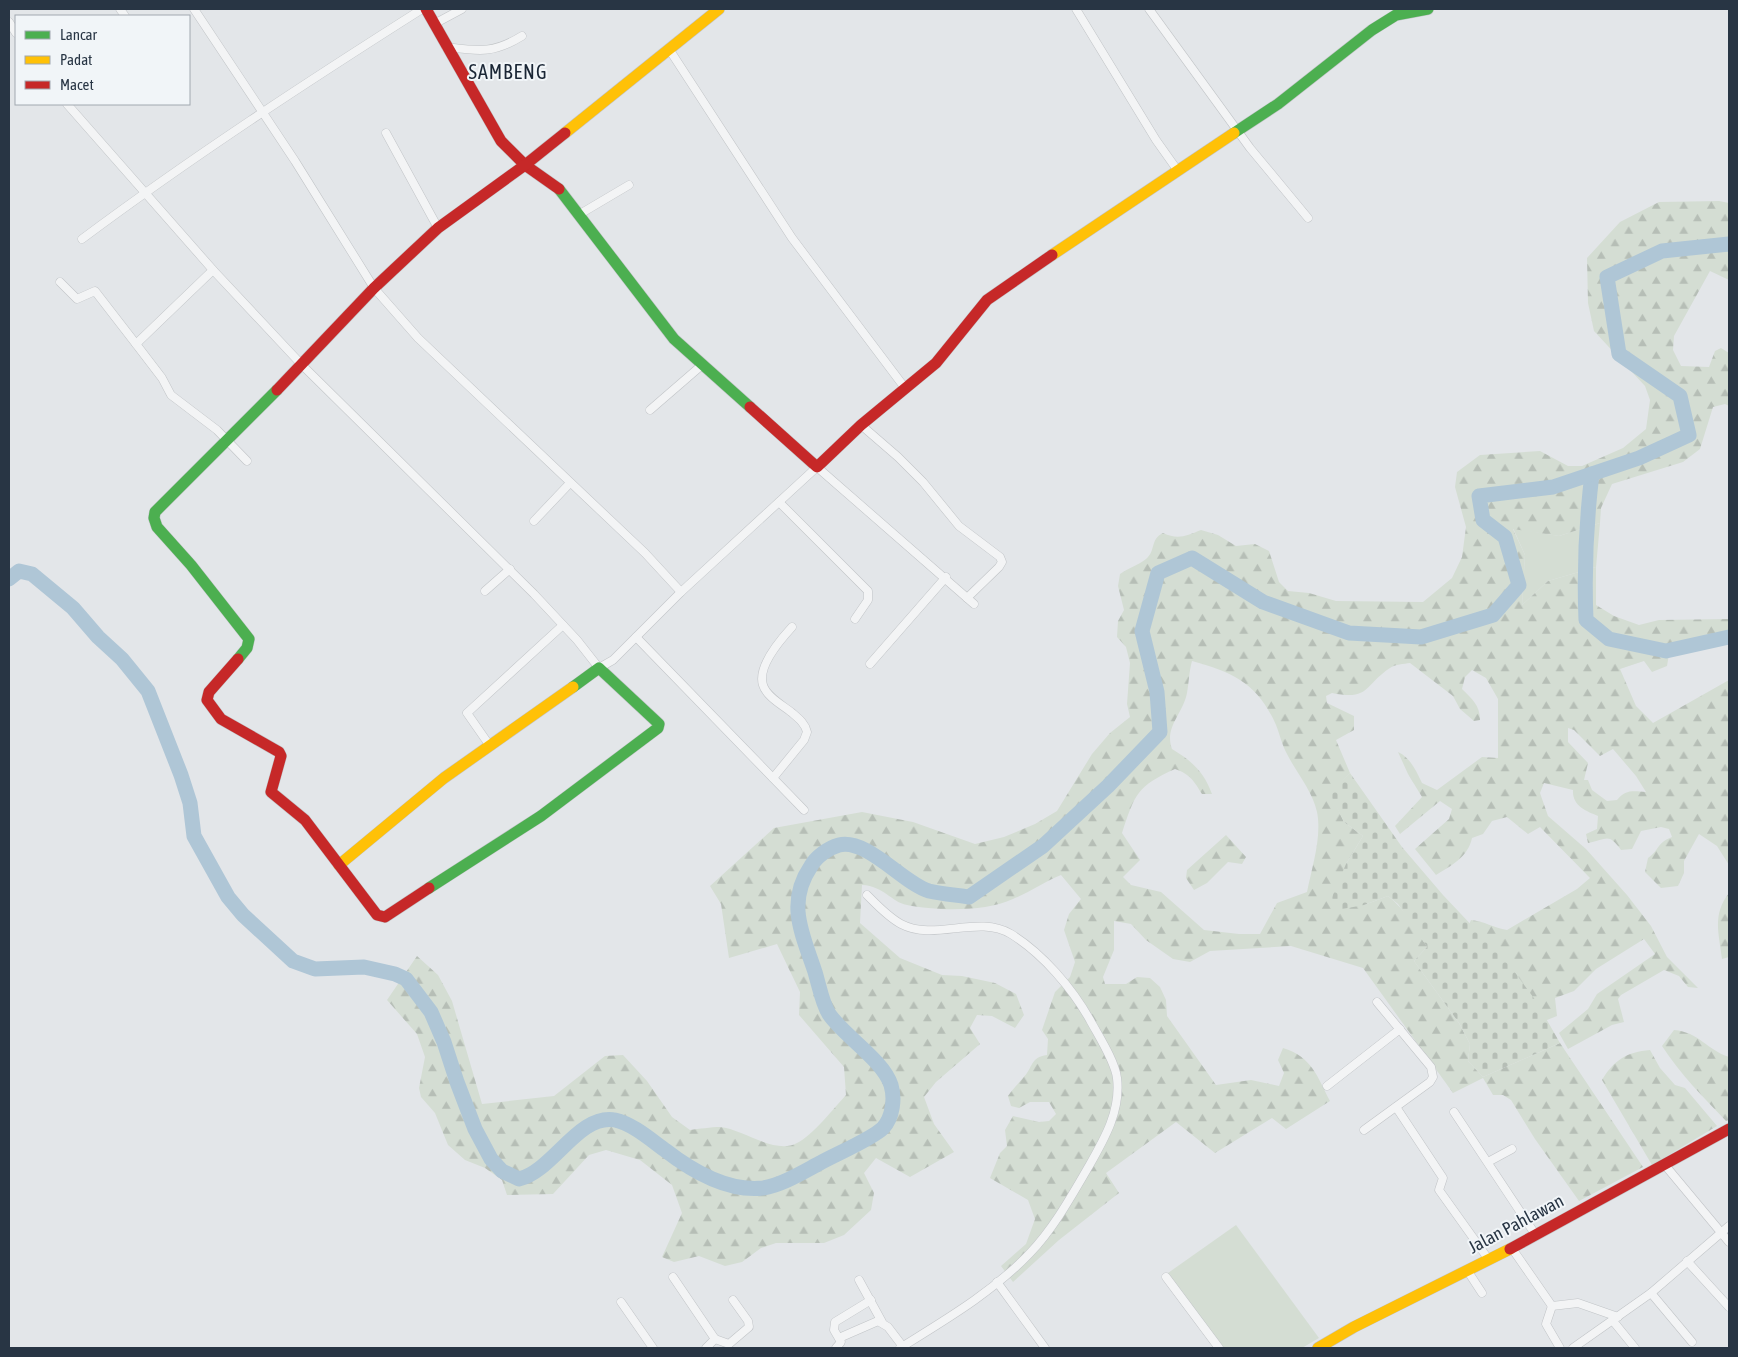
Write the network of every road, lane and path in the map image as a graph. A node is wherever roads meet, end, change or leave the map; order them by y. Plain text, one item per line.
1 (194, 9) edge
2 (424, 9) edge
3 (462, 9) edge
4 (719, 9) edge
5 (1076, 9) edge
6 (1149, 9) edge
7 (1428, 9) edge
8 (434, 24) junction
9 (522, 36) dead end
10 (446, 46) junction
11 (669, 49) junction
12 (68, 105) edge
13 (262, 111) junction
14 (1237, 131) junction
15 (386, 133) dead end
16 (524, 165) junction
17 (1178, 171) junction
18 (629, 185) dead end
19 (143, 193) junction
20 (580, 214) junction
21 (1308, 218) dead end
22 (438, 228) junction
23 (82, 239) dead end
24 (213, 270) junction
25 (60, 282) dead end
26 (374, 288) junction
27 (136, 344) junction
28 (302, 365) junction
29 (702, 365) junction
30 (905, 388) junction
31 (650, 410) dead end
32 (861, 425) junction
33 (227, 439) junction
34 (246, 460) dead end
35 (817, 467) junction
36 (570, 483) junction
37 (779, 502) junction
38 (534, 521) dead end
39 (510, 569) junction
40 (946, 577) junction
41 (485, 592) dead end
42 (681, 592) junction
43 (967, 598) junction
44 (974, 604) dead end
45 (855, 619) dead end
46 (563, 625) junction
47 (792, 627) dead end
48 (636, 637) junction
49 (870, 664) dead end
50 (599, 668) junction
51 (490, 746) junction
52 (773, 778) junction
53 (804, 810) dead end
54 (339, 865) junction
55 (867, 895) dead end
56 (1378, 1002) dead end
57 (1400, 1029) junction
58 (1327, 1086) dead end
59 (1396, 1107) junction
60 (1454, 1112) dead end
61 (1729, 1129) edge
62 (1364, 1130) dead end
63 (1512, 1149) dead end
64 (1488, 1162) junction
65 (1664, 1164) junction
66 (1729, 1226) edge
67 (1721, 1233) junction
68 (1535, 1234) junction
69 (1729, 1242) edge
70 (1511, 1247) junction
71 (1489, 1260) junction
72 (1686, 1261) junction
73 (1467, 1270) junction
74 (673, 1277) dead end
75 (1166, 1277) dead end
76 (859, 1280) dead end
77 (997, 1282) junction
78 (1482, 1293) dead end
79 (1651, 1293) junction
80 (733, 1300) dead end
81 (871, 1300) junction
82 (621, 1302) dead end
83 (1552, 1306) junction
84 (1729, 1307) edge
85 (1615, 1319) junction
86 (882, 1322) junction
87 (839, 1338) junction
88 (715, 1339) junction
89 (1692, 1342) dead end
90 (654, 1348) edge
91 (706, 1348) edge
92 (836, 1348) edge
93 (902, 1348) edge
94 (1045, 1348) edge
95 (1219, 1348) edge
96 (1318, 1348) edge
97 (1560, 1348) edge
98 (1573, 1348) edge
99 (1635, 1348) edge

1 - 13 street
2 - 8 street
2 - 13 street
3 - 8 street
4 - 11 street
5 - 17 street
6 - 14 street
7 - 14 street
8 - 10 street
9 - 10 street
10 - 16 street
11 - 16 street
11 - 30 street
12 - 19 street
13 - 19 street
13 - 26 street
14 - 17 street
14 - 21 street
15 - 22 street
16 - 20 street
16 - 22 street
17 - 30 street
18 - 20 street
19 - 23 street
19 - 24 street
20 - 29 street
22 - 26 street
24 - 27 street
24 - 28 street
25 - 27 street
26 - 28 street
26 - 36 street
27 - 33 street
28 - 33 street
28 - 39 street
29 - 31 street
29 - 35 street
30 - 32 street
32 - 35 street
32 - 43 street
33 - 34 street
33 - 54 street
35 - 37 street
35 - 40 street
36 - 38 street
36 - 42 street
37 - 42 street
37 - 45 street
39 - 41 street
39 - 46 street
40 - 43 street
40 - 49 street
42 - 48 street
43 - 44 street
46 - 50 street
46 - 51 street
47 - 52 street
48 - 50 street
48 - 52 street
50 - 51 street
50 - 54 street
51 - 54 street
52 - 53 street
55 - 77 street
56 - 57 street
57 - 58 street
57 - 59 street
59 - 62 street
59 - 71 street
60 - 64 street
61 - 65 street, Jalan Pahlawan
63 - 64 street
64 - 68 street
65 - 67 street
65 - 68 street, Jalan Pahlawan
66 - 67 street
67 - 69 street
67 - 72 street
68 - 70 street, Jalan Pahlawan
70 - 71 street, Jalan Pahlawan
70 - 83 street
71 - 73 street, Jalan Pahlawan
72 - 79 street
72 - 84 street
73 - 78 street
73 - 96 street, Jalan Pahlawan
74 - 88 street
75 - 95 street
76 - 81 street
77 - 93 street
77 - 94 street
79 - 85 street
79 - 89 street
80 - 88 street
81 - 86 street
81 - 87 street
82 - 90 street
83 - 85 street
83 - 97 street
85 - 98 street
85 - 99 street
86 - 87 street
86 - 93 street
87 - 92 street
88 - 91 street

